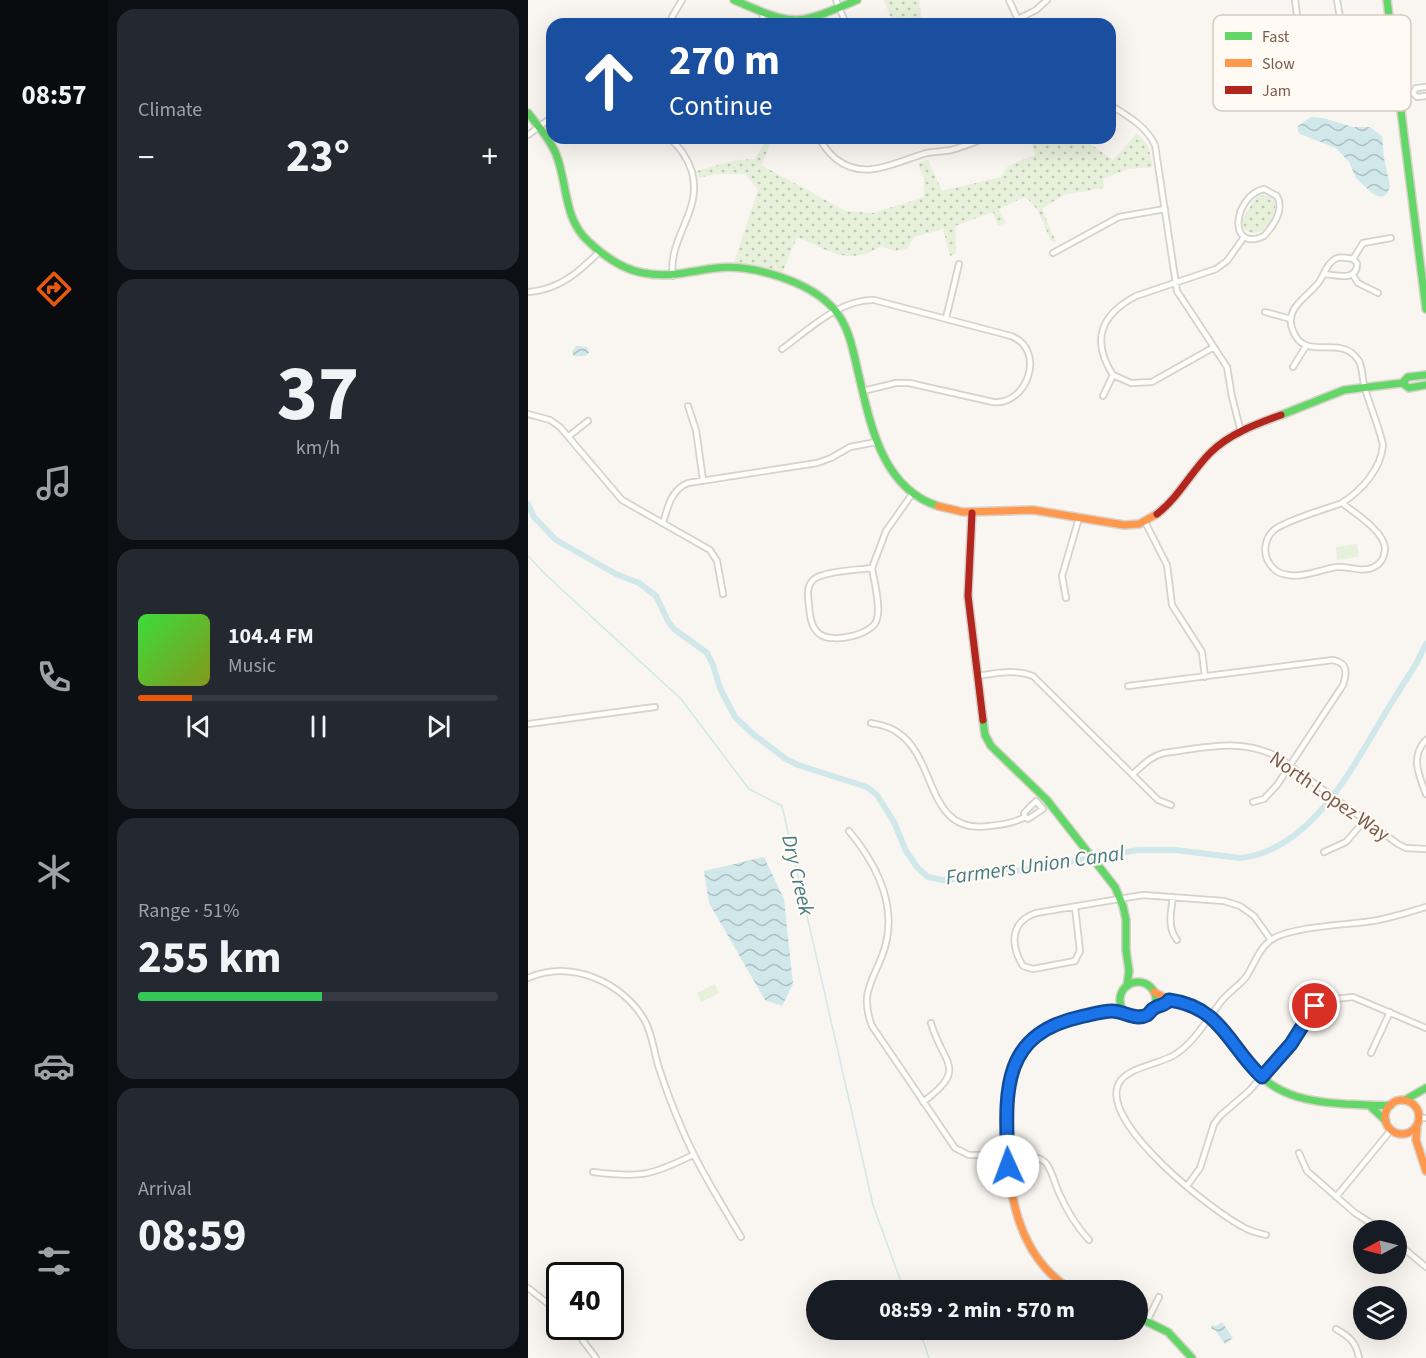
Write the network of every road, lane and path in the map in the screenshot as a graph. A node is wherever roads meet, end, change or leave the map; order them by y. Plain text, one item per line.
1 (682, 0) edge
2 (734, 0) edge
3 (857, 0) edge
4 (1009, 0) edge
5 (1047, 0) edge
6 (1295, 0) edge
7 (1337, 0) edge
8 (1387, 0) edge
9 (838, 4) edge
10 (764, 12) junction
11 (1297, 15) edge
12 (1339, 15) edge
13 (1389, 15) edge
14 (672, 17) dead end
15 (762, 18) edge
16 (779, 18) edge
17 (806, 18) edge
18 (844, 18) edge
19 (1018, 18) edge
20 (1024, 18) edge
21 (1426, 87) edge
22 (1413, 93) joint
23 (1426, 96) edge
24 (1116, 109) edge
25 (1401, 111) edge
26 (528, 113) edge
27 (546, 122) edge
28 (539, 127) junction
29 (528, 135) edge
30 (546, 136) edge
31 (550, 144) edge
32 (676, 144) edge
33 (822, 144) edge
34 (969, 144) edge
35 (1165, 209) junction
36 (1244, 237) junction
37 (1391, 238) dead end
38 (600, 251) junction
39 (1053, 254) dead end
40 (1353, 259) junction
41 (959, 264) dead end
42 (1324, 274) junction
43 (1353, 274) junction
44 (673, 276) junction
45 (1175, 284) junction
46 (528, 292) edge
47 (1378, 293) dead end
48 (1426, 309) edge
49 (837, 310) junction
50 (1265, 312) dead end
51 (946, 318) junction
52 (1291, 319) junction
53 (1306, 346) junction
54 (1214, 347) junction
55 (782, 349) dead end
56 (1293, 367) dead end
57 (1113, 375) junction
58 (1426, 375) edge
59 (1402, 383) junction
60 (1426, 385) edge
61 (1364, 387) junction
62 (863, 391) junction
63 (1103, 396) dead end
64 (688, 405) dead end
65 (528, 414) edge
66 (588, 421) dead end
67 (1241, 432) junction
68 (569, 436) junction
69 (876, 442) junction
70 (703, 480) junction
71 (912, 494) junction
72 (1342, 503) junction
73 (972, 513) junction
74 (1079, 518) junction
75 (1145, 522) junction
76 (663, 523) junction
77 (872, 568) junction
78 (723, 594) dead end
79 (1066, 598) dead end
80 (977, 676) junction
81 (1205, 677) junction
82 (1128, 686) dead end
83 (655, 706) dead end
84 (871, 723) dead end
85 (528, 724) edge
86 (1426, 740) edge
87 (1290, 766) junction
88 (1133, 774) junction
89 (1426, 794) edge
90 (1044, 802) junction
91 (1253, 802) dead end
92 (1171, 805) dead end
93 (1025, 817) junction
94 (1365, 820) junction
95 (849, 831) dead end
96 (1426, 849) edge
97 (1324, 852) dead end
98 (1173, 897) junction
99 (1121, 899) junction
100 (1075, 907) junction
101 (1426, 907) edge
102 (1177, 940) dead end
103 (1271, 940) junction
104 (1129, 971) junction
105 (528, 978) edge
106 (1142, 982) junction
107 (1127, 986) junction
108 (1154, 992) junction
109 (1121, 996) junction
110 (1169, 1000) junction
111 (1154, 1008) junction
112 (1111, 1011) junction
113 (1126, 1012) junction
114 (1390, 1012) junction
115 (1211, 1018) junction
116 (931, 1023) dead end
117 (1426, 1028) edge
118 (1371, 1053) dead end
119 (1262, 1077) junction
120 (1425, 1090) edge
121 (1404, 1100) junction
122 (923, 1102) junction
123 (1391, 1105) junction
124 (1371, 1107) junction
125 (1421, 1117) edge
126 (1386, 1121) junction
127 (1417, 1127) junction
128 (1391, 1131) junction
129 (1402, 1134) junction
130 (1420, 1150) junction
131 (1299, 1153) dead end
132 (693, 1155) junction
133 (1008, 1155) junction
134 (1426, 1171) edge
135 (593, 1172) dead end
136 (1188, 1186) junction
137 (1336, 1197) junction
138 (1366, 1220) edge
139 (1266, 1235) dead end
140 (741, 1237) dead end
141 (1089, 1240) dead end
142 (1407, 1251) edge
143 (1426, 1267) edge
144 (1057, 1280) edge
145 (528, 1288) edge
146 (1160, 1297) dead end
147 (546, 1302) edge
148 (1148, 1319) edge
149 (1148, 1322) edge
150 (1336, 1329) dead end
151 (582, 1340) edge
152 (1188, 1357) edge
153 (596, 1358) edge
154 (1359, 1358) edge

1 - 14 street
2 - 10 street
3 - 9 street
4 - 19 street
5 - 20 street
6 - 11 street
7 - 12 street
8 - 13 street
9 - 17 street
9 - 18 street
10 - 15 street
10 - 16 street
21 - 22 street
22 - 23 street
24 - 35 street
25 - 48 street
26 - 28 street
27 - 28 street
28 - 29 street
28 - 30 street
31 - 38 street
32 - 44 street
33 - 34 street
35 - 39 street
35 - 45 street
36 - 36 street
36 - 45 street
37 - 40 street
38 - 44 street
38 - 46 street
40 - 42 street
40 - 43 street
41 - 51 street
42 - 43 street
42 - 52 street
43 - 47 street
44 - 49 street
45 - 54 street
45 - 57 street
49 - 51 street
49 - 55 street
49 - 62 street
50 - 52 street
51 - 62 street
52 - 53 street
53 - 56 street
53 - 61 street
54 - 57 street
54 - 67 street
57 - 63 street
58 - 59 street
59 - 60 street
59 - 61 street
61 - 67 street
61 - 72 street
62 - 69 street
64 - 70 street
65 - 68 street
66 - 68 street
67 - 75 street
68 - 76 street
69 - 70 street
69 - 71 street
70 - 76 street
71 - 73 street
71 - 77 street
72 - 72 street
73 - 74 street
73 - 80 street
74 - 75 street
74 - 79 street
75 - 81 street
76 - 78 street
77 - 77 street
80 - 88 street
80 - 90 street
81 - 82 street
81 - 87 street
83 - 85 street
84 - 93 street
86 - 89 street
87 - 88 street, North Lopez Way
87 - 91 street
87 - 94 street, North Lopez Way
88 - 92 street
90 - 93 street
90 - 93 street
90 - 99 street
94 - 96 street, North Lopez Way
94 - 97 street
95 - 122 street
98 - 99 street
98 - 102 street
98 - 103 street
99 - 100 street
99 - 104 street
100 - 100 street
101 - 103 street
103 - 115 street
104 - 106 street
104 - 107 street
105 - 132 street
106 - 107 street
106 - 108 street
107 - 109 street
108 - 110 street
108 - 111 street
109 - 112 street
109 - 113 street
110 - 111 street
110 - 115 street
111 - 113 street
112 - 113 street
112 - 133 street
114 - 117 street
114 - 118 street
114 - 119 street
115 - 119 street
115 - 136 street
116 - 122 street
119 - 124 street
119 - 136 street
120 - 121 street
120 - 125 street
121 - 123 street
121 - 125 street
122 - 133 street
123 - 124 street
123 - 126 street
124 - 126 street
125 - 127 street
126 - 128 street
127 - 129 street
127 - 130 street
128 - 129 street
128 - 137 street
129 - 130 street
130 - 134 street
131 - 137 street
132 - 135 street
132 - 140 street
133 - 141 street
133 - 144 street
136 - 139 street
137 - 138 street
142 - 143 street
145 - 147 street
146 - 148 street
149 - 152 street
150 - 154 street
151 - 153 street

